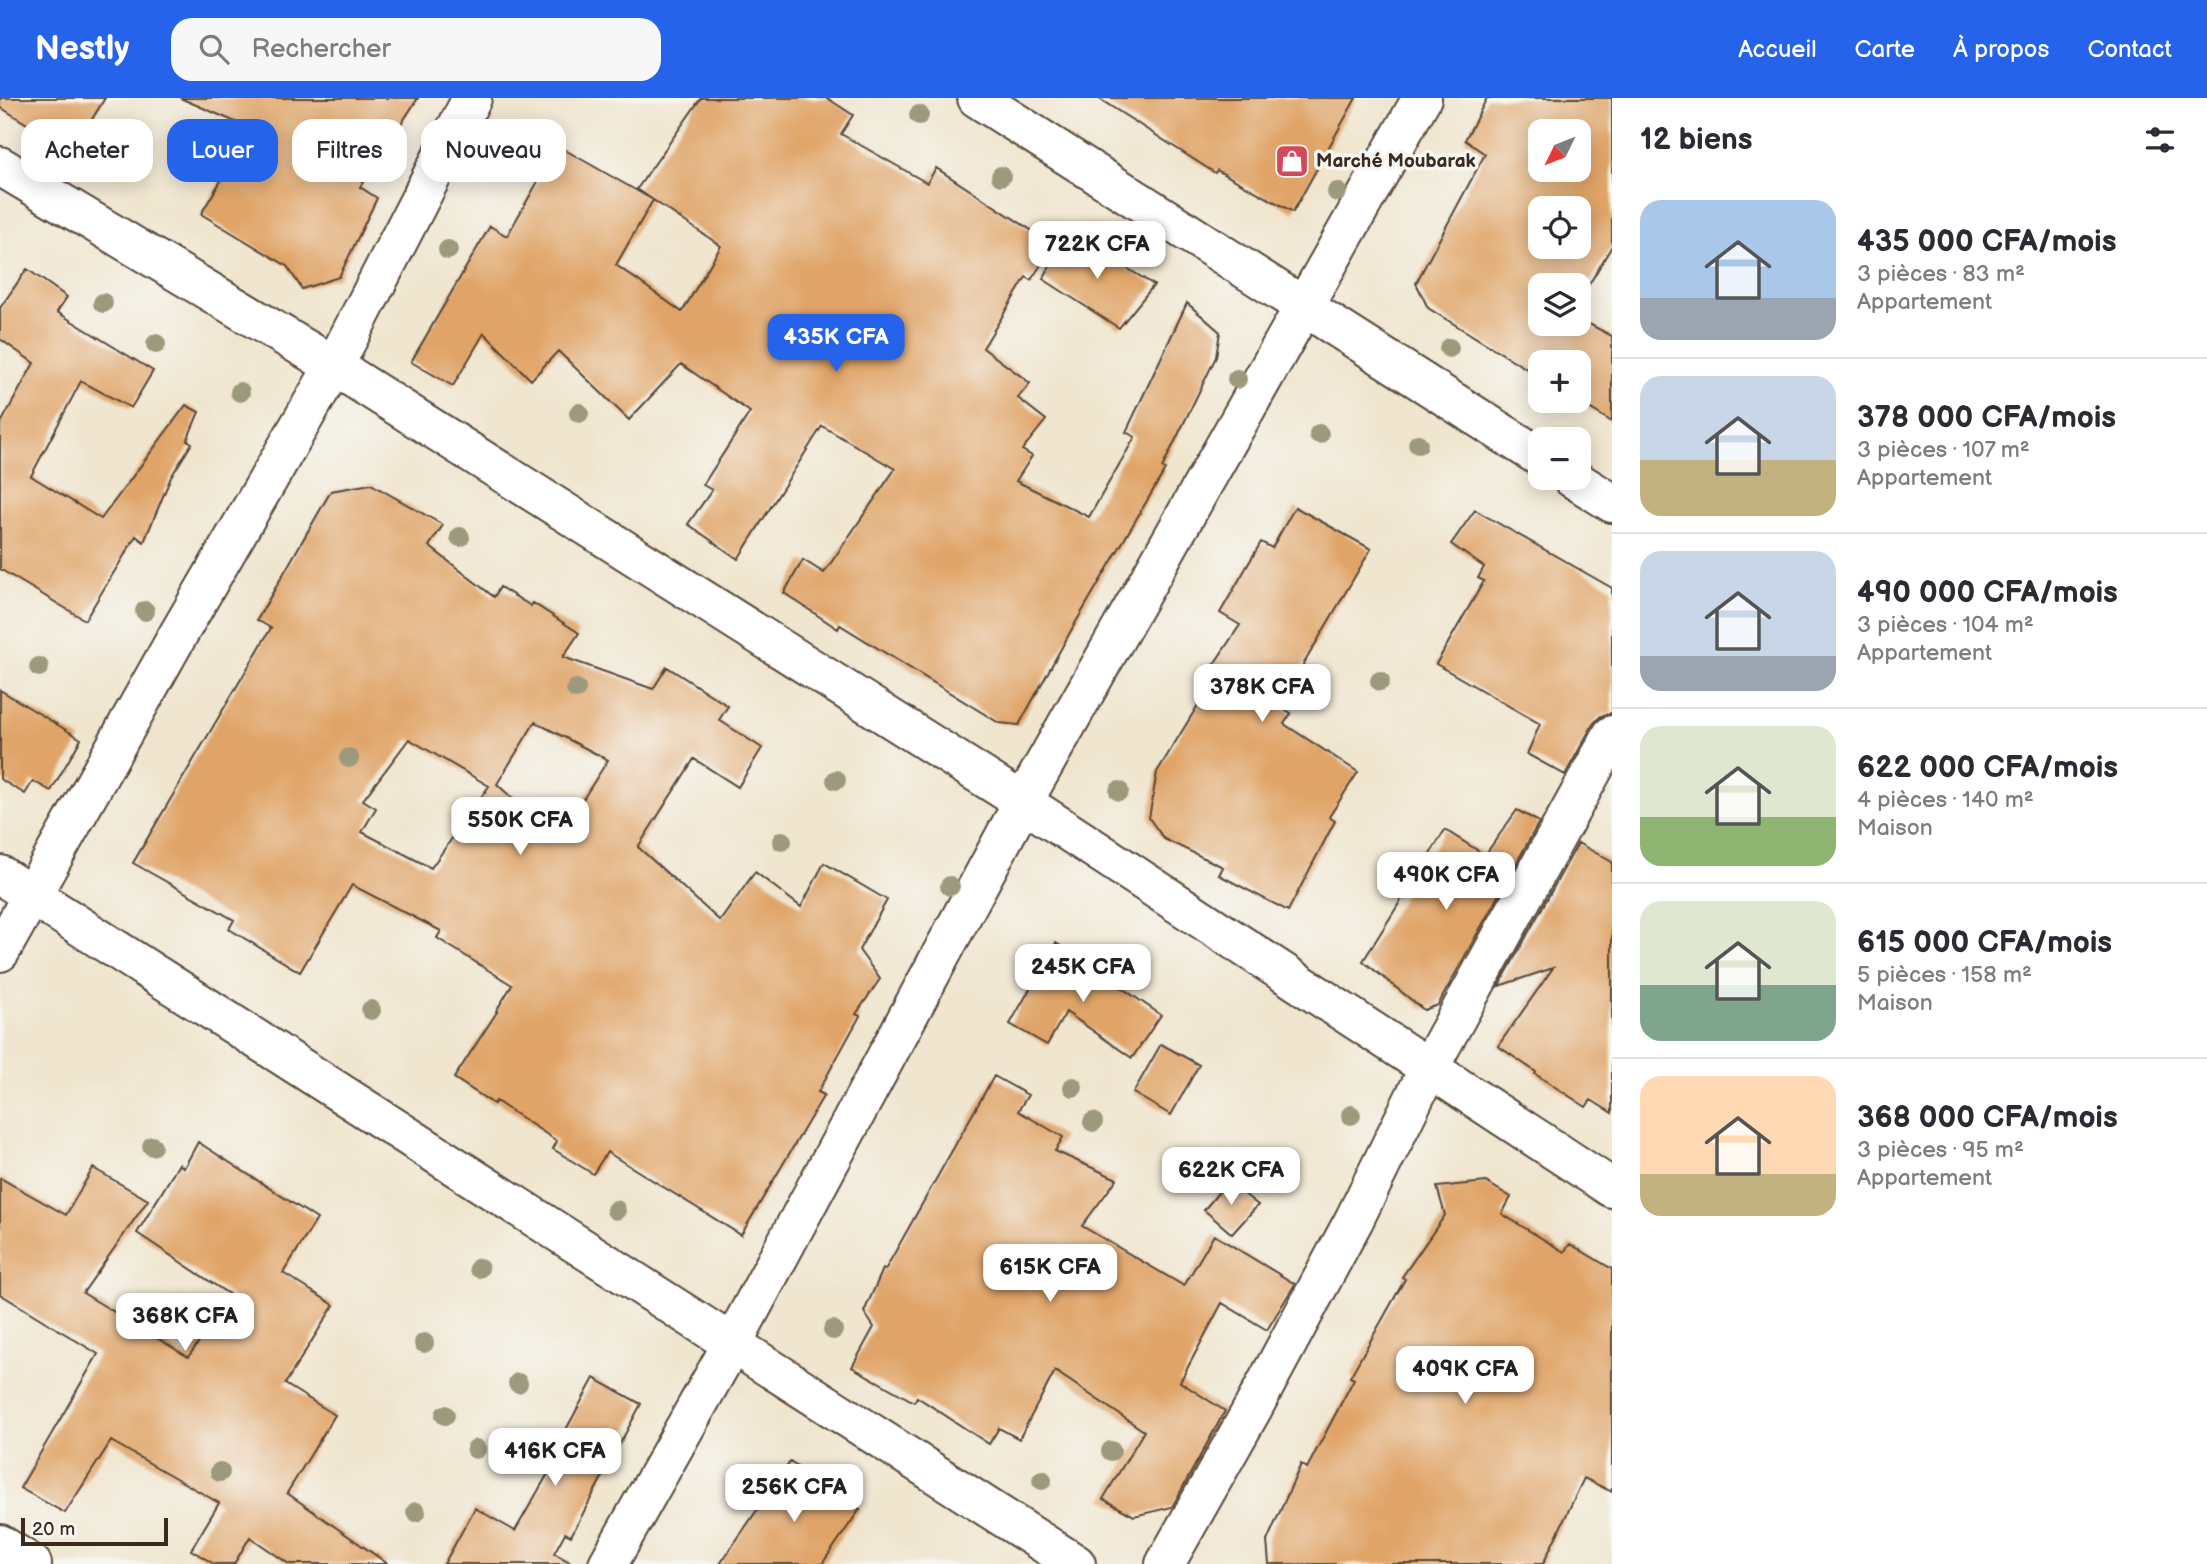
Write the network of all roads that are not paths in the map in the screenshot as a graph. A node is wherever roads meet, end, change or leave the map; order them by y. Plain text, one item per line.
1 (472, 98) edge
2 (977, 98) edge
3 (1422, 98) edge
4 (0, 166) edge
5 (1303, 306) junction
6 (334, 366) junction
7 (1528, 449) edge
8 (1591, 490) edge
9 (1612, 503) edge
10 (1612, 735) edge
11 (1023, 802) junction
12 (0, 875) edge
13 (32, 896) junction
14 (0, 951) edge
15 (1429, 1068) junction
16 (1612, 1188) edge
17 (732, 1344) junction
18 (0, 1544) edge
19 (32, 1564) edge
20 (608, 1564) edge
21 (1076, 1564) edge
22 (1165, 1564) edge

1 - 6 street
2 - 5 street
3 - 5 street
4 - 6 street
5 - 7 street
5 - 11 street
6 - 11 street
6 - 13 street
8 - 9 street
10 - 15 street
11 - 15 street
11 - 17 street
12 - 13 street
13 - 14 street
13 - 17 street
15 - 16 street
15 - 22 street
17 - 20 street
17 - 21 street
18 - 19 street

